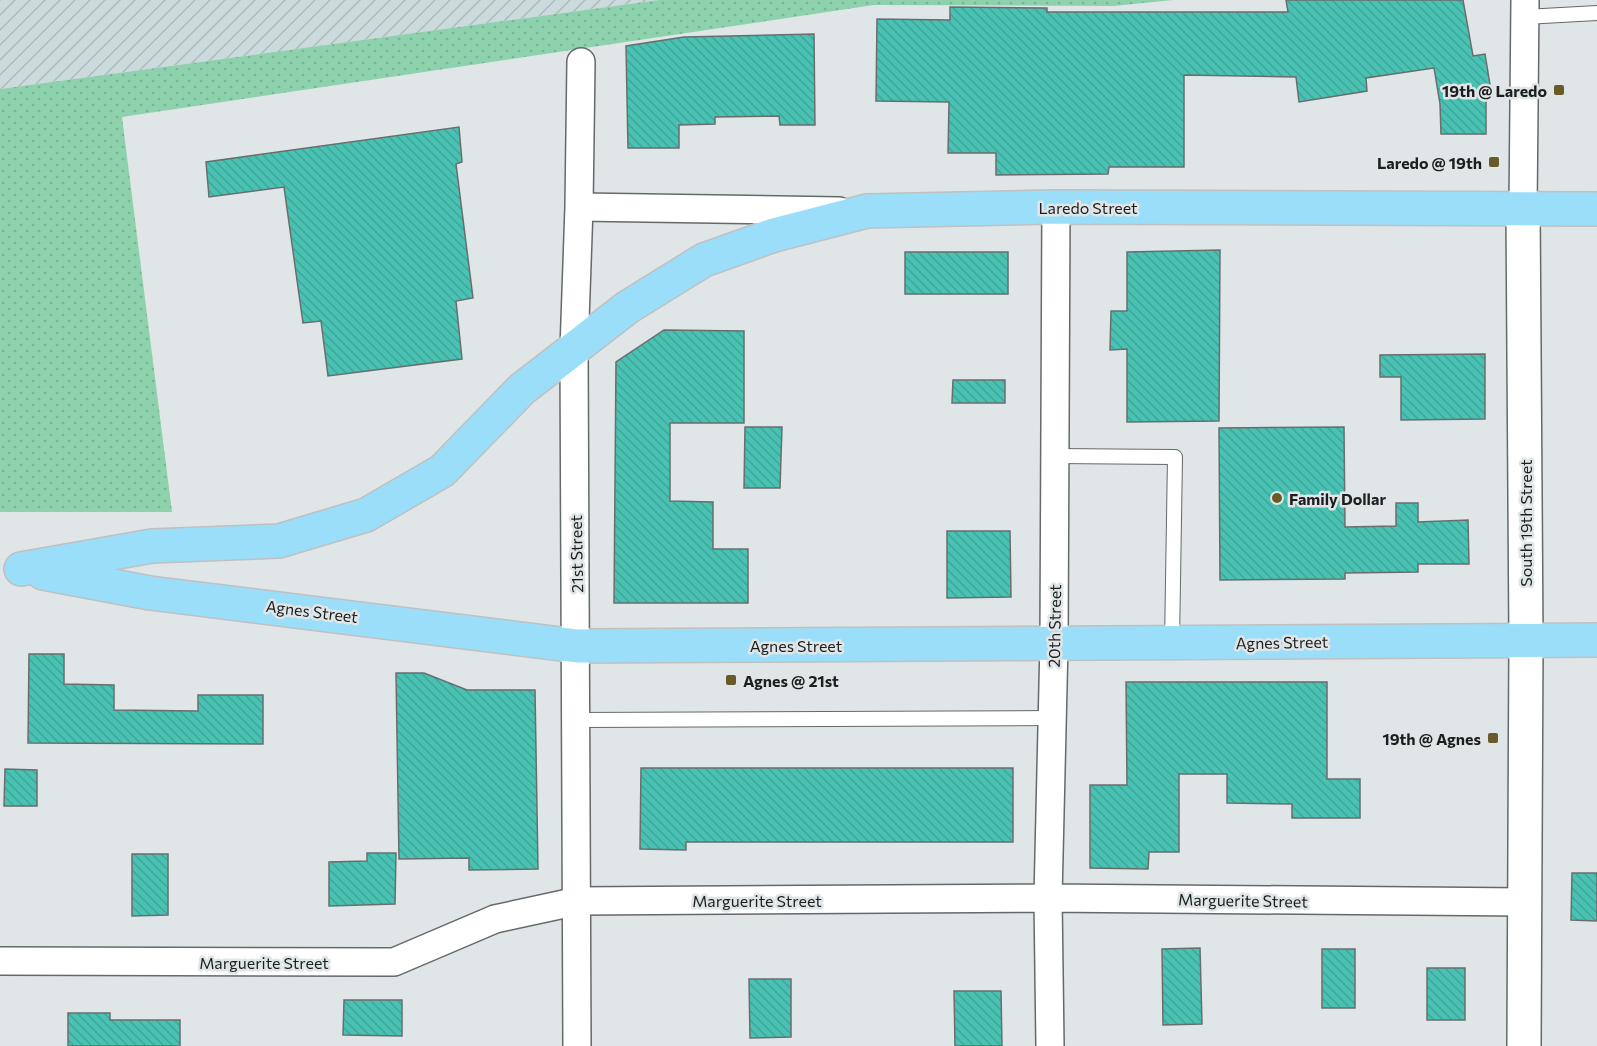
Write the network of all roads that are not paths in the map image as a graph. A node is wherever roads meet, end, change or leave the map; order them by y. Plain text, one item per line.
1 (1525, 8) edge
2 (1597, 14) edge
3 (581, 62) dead end
4 (579, 207) junction
5 (1056, 207) junction
6 (1523, 209) junction
7 (1597, 209) edge
8 (867, 211) junction
9 (574, 349) junction
10 (1055, 456) junction
11 (11, 569) edge
12 (1526, 640) junction
13 (1597, 640) edge
14 (1054, 643) junction
15 (1172, 643) junction
16 (577, 646) junction
17 (1052, 718) junction
18 (577, 720) junction
19 (1048, 898) junction
20 (578, 901) junction
21 (1525, 902) junction
22 (0, 961) edge
23 (577, 1046) edge
24 (1050, 1046) edge
25 (1524, 1046) edge

1 - 2 lane
1 - 6 street, South 19th Street
3 - 4 street, 21st Street
4 - 8 street, Laredo Street
4 - 9 street, 21st Street
5 - 6 main road, Laredo Street
5 - 8 main road, Laredo Street
5 - 10 street, 20th Street
6 - 7 main road, Laredo Street
6 - 12 street, South 19th Street
8 - 9 main road
9 - 11 main road
9 - 16 street, 21st Street
10 - 14 street, 20th Street
10 - 15 lane
11 - 16 main road, Agnes Street
12 - 13 main road, Agnes Street
12 - 15 main road, Agnes Street
12 - 21 street, South 19th Street
14 - 15 main road, Agnes Street
14 - 16 main road, Agnes Street
14 - 17 street, 20th Street
16 - 18 street, 21st Street
17 - 18 lane
17 - 19 street, 20th Street
18 - 20 street, 21st Street
19 - 20 street, Marguerite Street
19 - 21 street, Marguerite Street
19 - 24 street, 20th Street
20 - 22 street, Marguerite Street
20 - 23 street, 21st Street
21 - 25 street, South 19th Street

